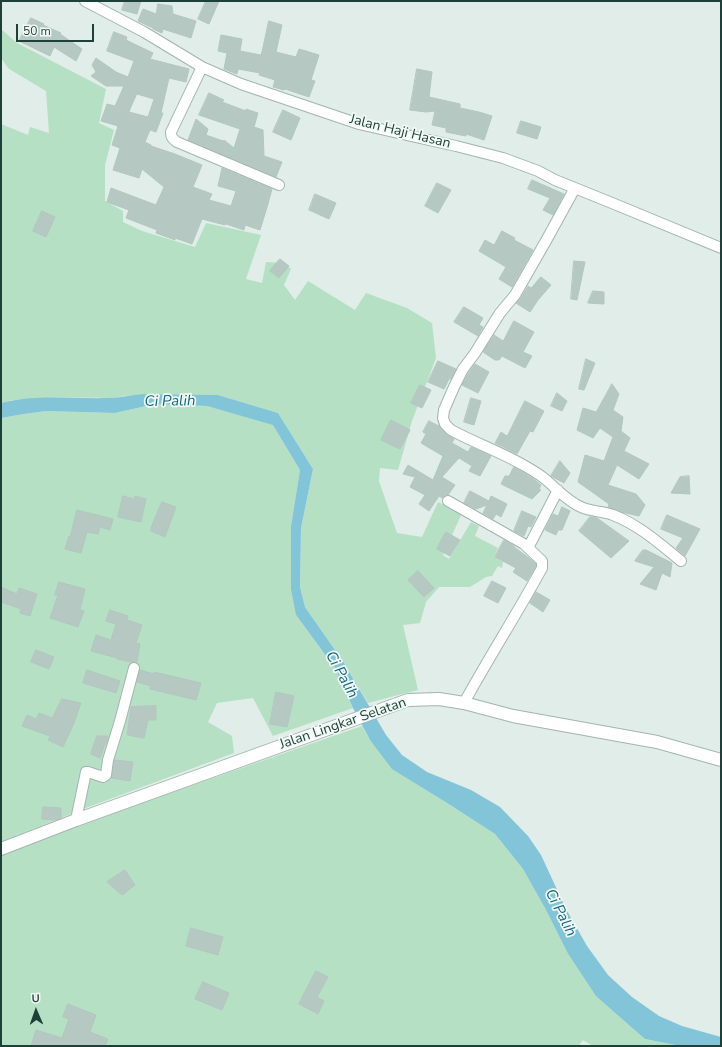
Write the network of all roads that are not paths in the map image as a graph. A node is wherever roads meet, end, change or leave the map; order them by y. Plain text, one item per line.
1 (85, 1) edge
2 (202, 68) junction
3 (279, 185) dead end
4 (574, 188) junction
5 (721, 248) edge
6 (558, 490) junction
7 (448, 501) dead end
8 (528, 548) junction
9 (681, 561) dead end
10 (134, 668) dead end
11 (464, 703) junction
12 (721, 760) edge
13 (76, 820) junction
14 (1, 849) edge

1 - 2 street, Jalan Haji Hasan
2 - 3 street
2 - 4 street, Jalan Haji Hasan
4 - 5 street, Jalan Haji Hasan
4 - 6 street
6 - 8 street
6 - 9 street
7 - 8 street
8 - 11 street
10 - 13 street
11 - 12 street, Jalan Lingkar Selatan
11 - 13 street, Jalan Lingkar Selatan
13 - 14 street, Jalan Lingkar Selatan

